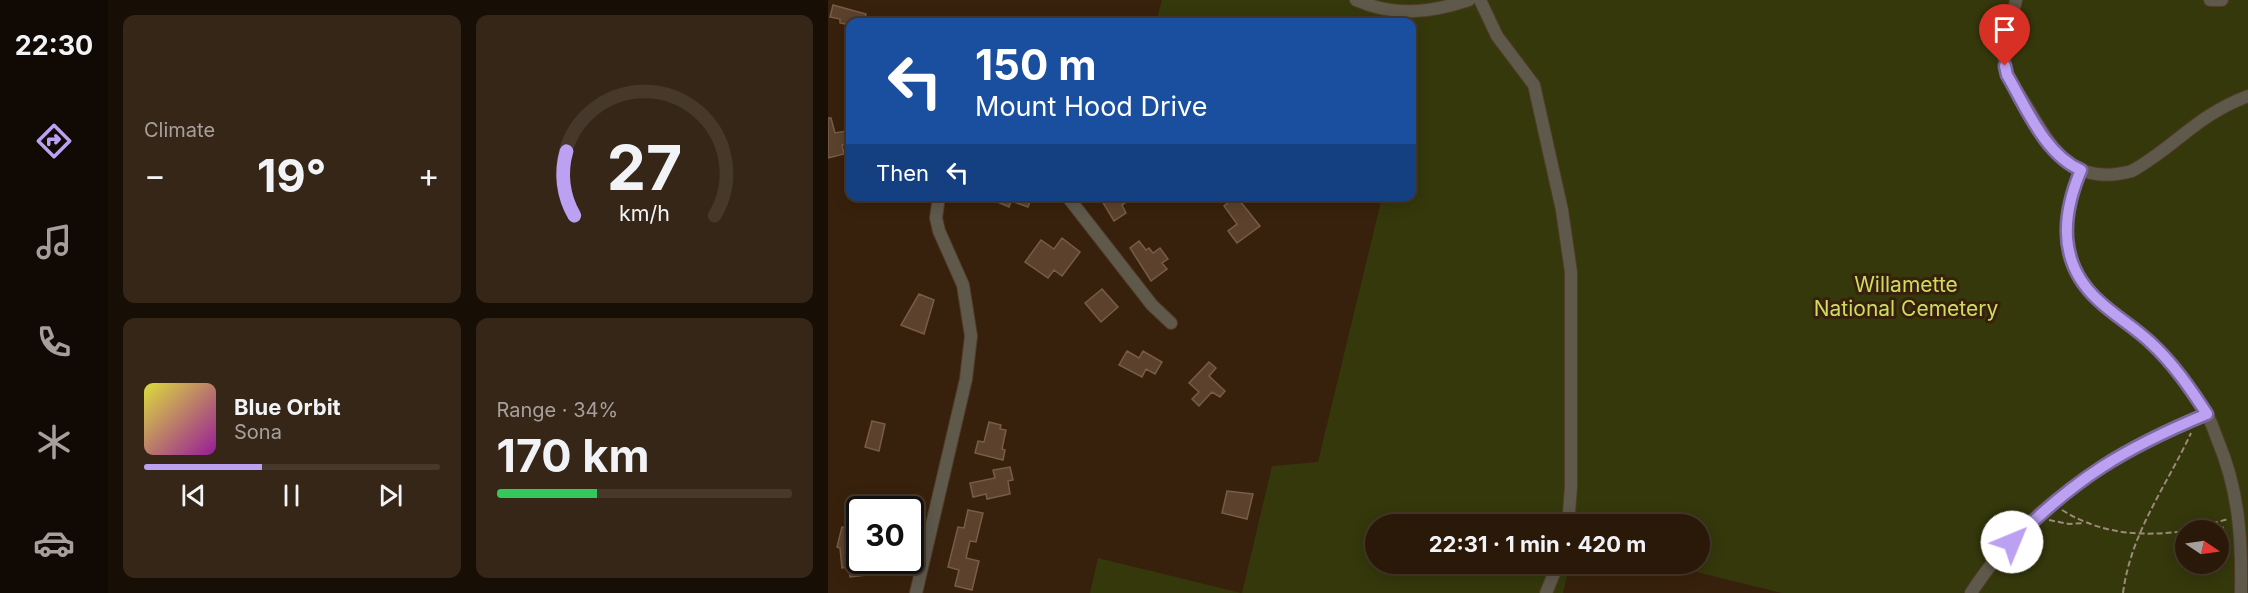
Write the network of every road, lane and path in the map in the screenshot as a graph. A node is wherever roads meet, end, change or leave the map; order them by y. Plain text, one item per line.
1 (1356, 0) edge
2 (1469, 0) edge
3 (1480, 0) edge
4 (2016, 0) edge
5 (2210, 0) edge
6 (2222, 0) edge
7 (2248, 96) edge
8 (2081, 170) junction
9 (938, 201) edge
10 (1071, 201) edge
11 (1171, 323) dead end
12 (2203, 416) junction
13 (2051, 504) junction
14 (1569, 514) edge
15 (2037, 517) junction
16 (2240, 521) junction
17 (2229, 523) edge
18 (2229, 523) edge
19 (2085, 524) junction
20 (2175, 532) edge
21 (2138, 534) junction
22 (1554, 574) edge
23 (916, 593) edge
24 (1546, 593) edge
25 (1971, 593) edge
26 (2123, 593) edge
27 (2241, 593) edge

1 - 2 street
3 - 14 street
4 - 8 street
5 - 6 street
7 - 8 street
8 - 12 street
9 - 23 street
10 - 11 street
12 - 13 street
12 - 16 street
12 - 21 path
13 - 15 street
13 - 19 path
15 - 19 path
15 - 25 street
16 - 17 path
16 - 18 path
16 - 27 street
19 - 21 path
20 - 21 path
21 - 26 path
22 - 24 street

